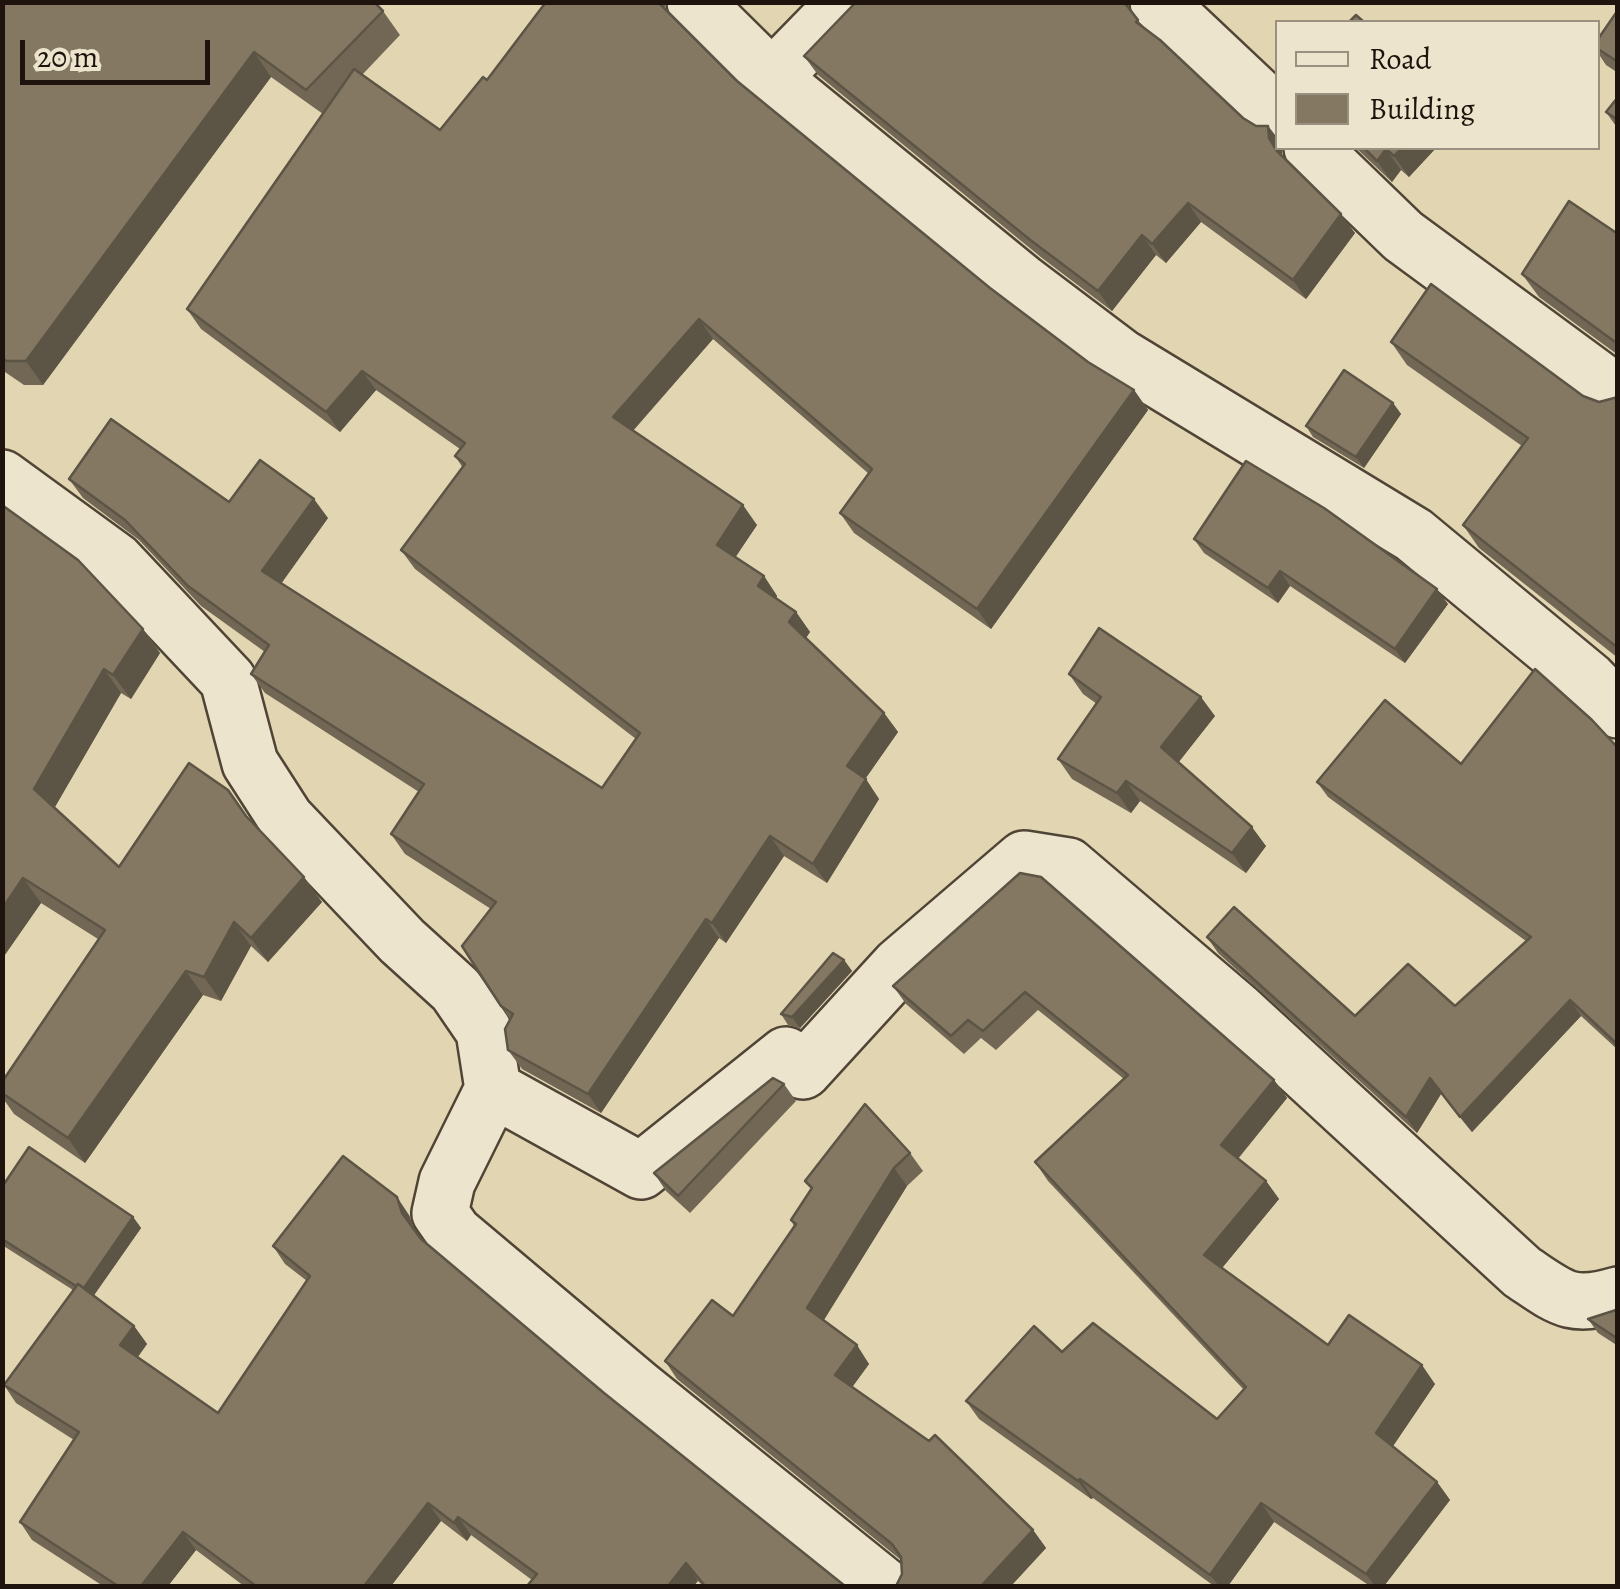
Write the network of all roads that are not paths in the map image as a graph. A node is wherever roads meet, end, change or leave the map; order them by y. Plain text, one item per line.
1 (695, 2) edge
2 (846, 2) edge
3 (1158, 2) edge
4 (772, 78) junction
5 (1275, 112) edge
6 (1314, 150) edge
7 (1618, 394) edge
8 (2, 478) edge
9 (1618, 710) edge
10 (493, 1089) junction
11 (1618, 1294) edge
12 (884, 1586) edge

1 - 4 street
2 - 4 street
3 - 5 street
4 - 9 street
6 - 7 street
8 - 10 street
10 - 11 street
10 - 12 street

